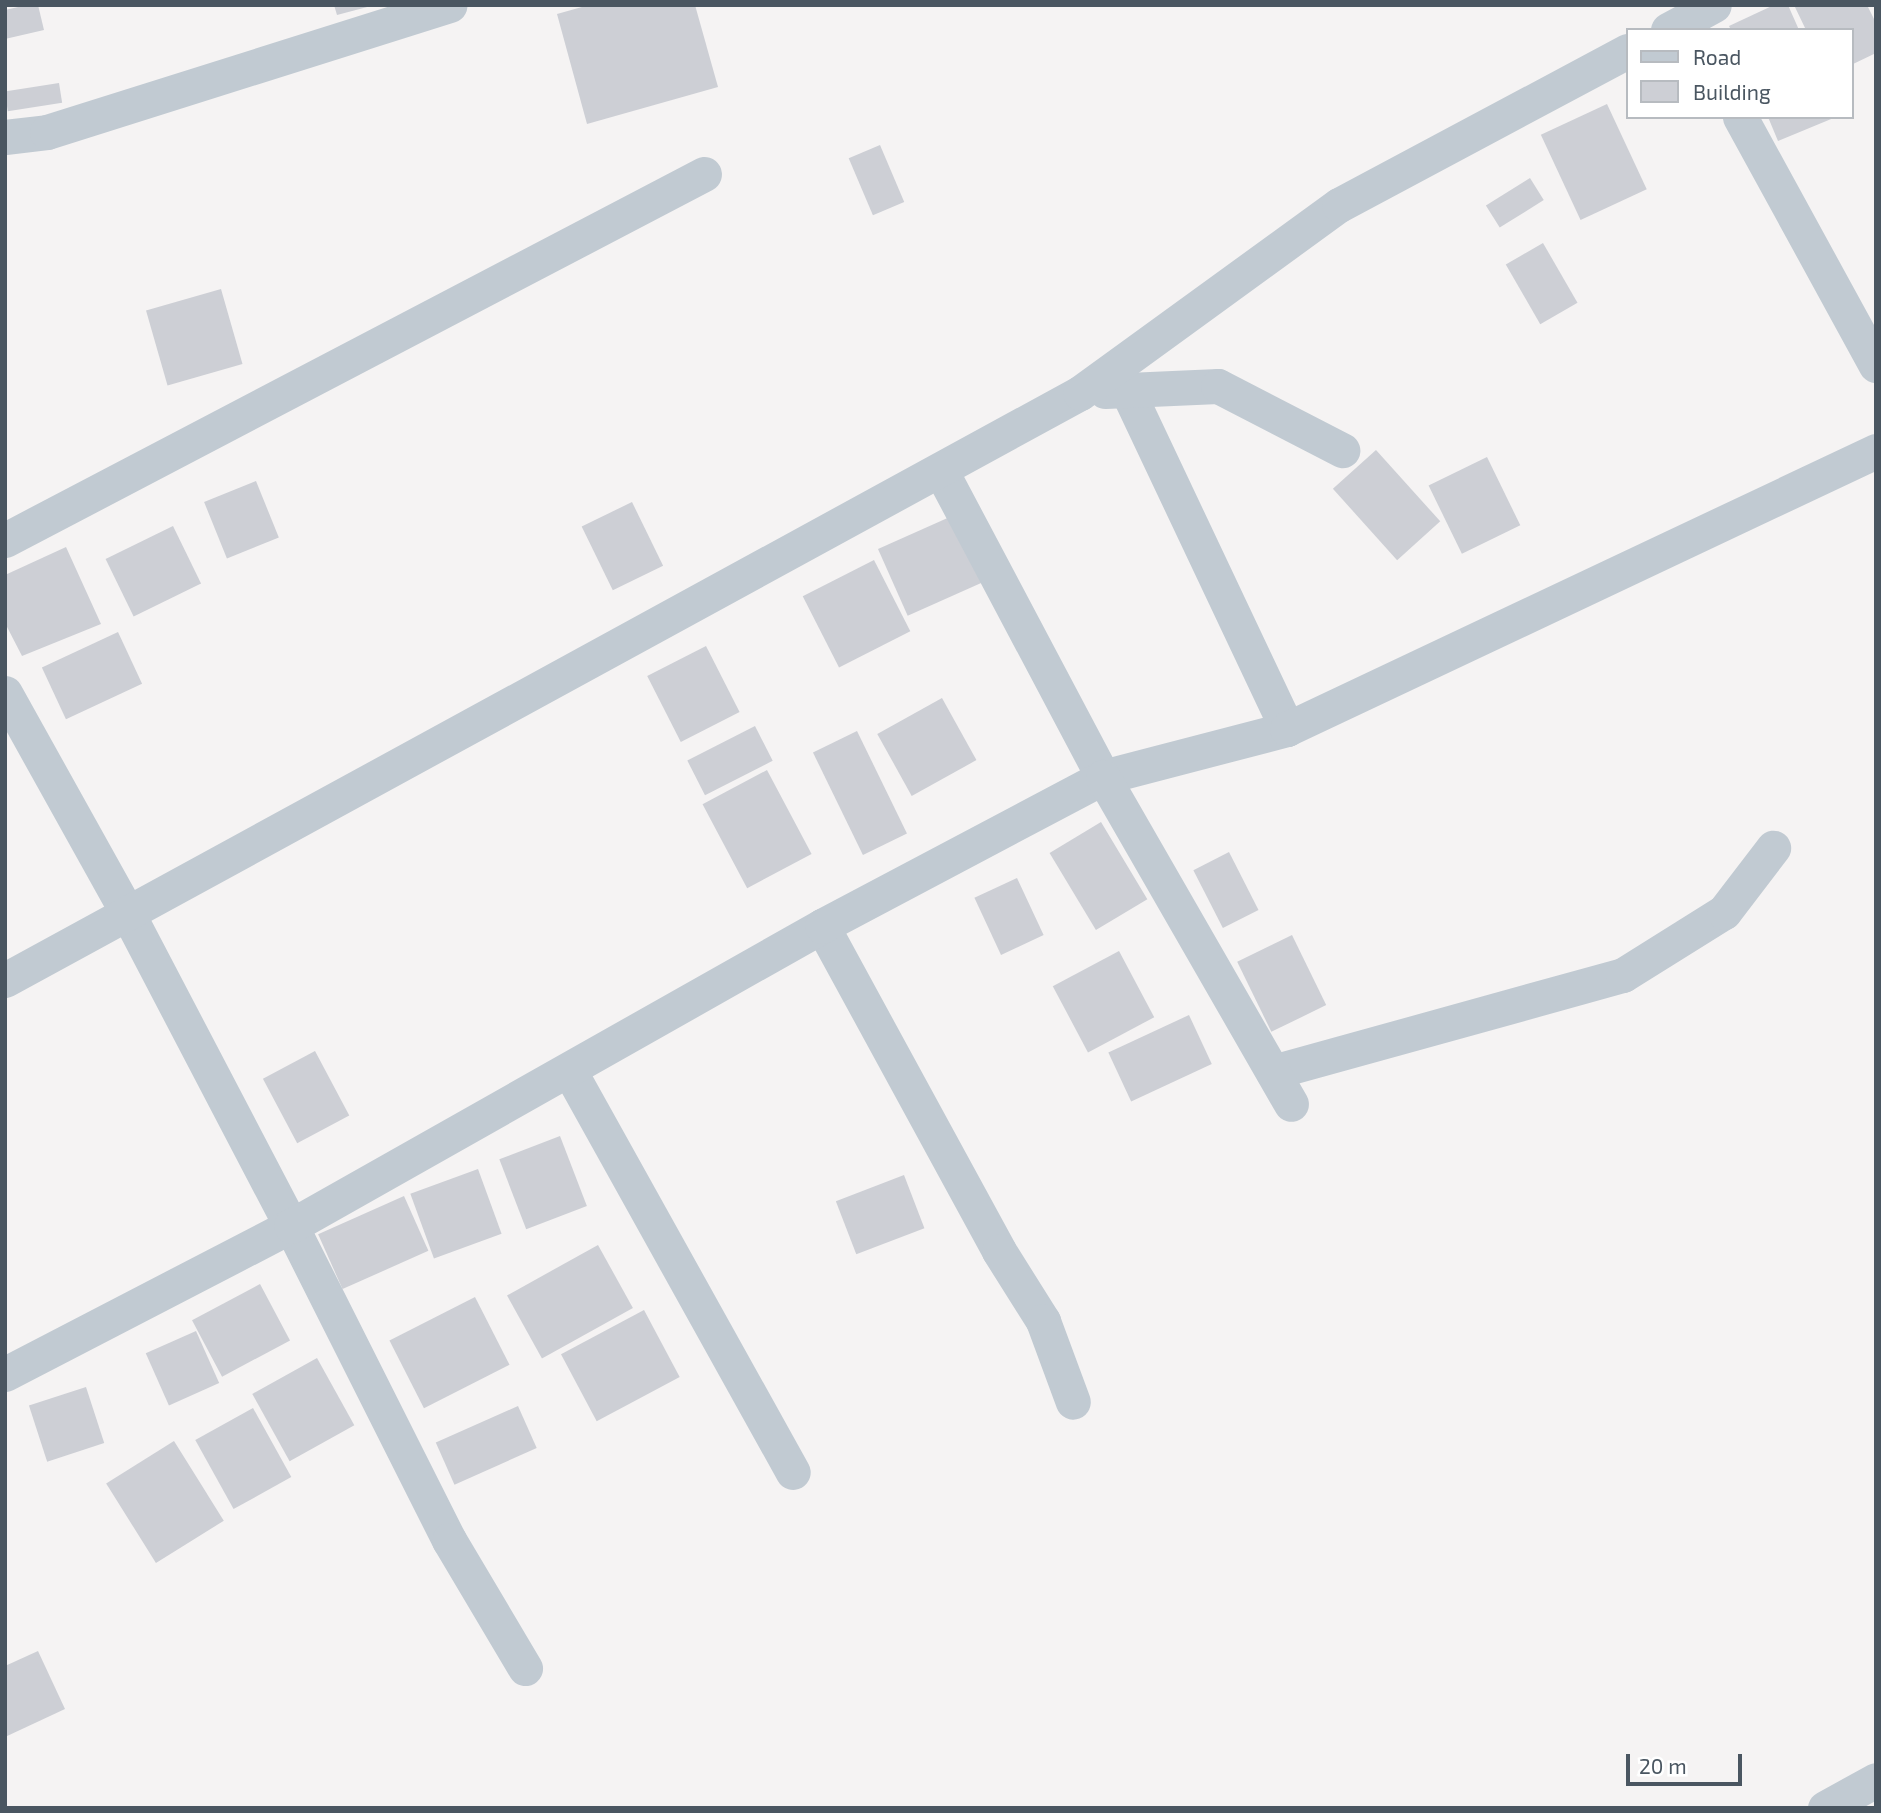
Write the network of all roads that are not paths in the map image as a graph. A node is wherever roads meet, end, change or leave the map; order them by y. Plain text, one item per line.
1 (449, 5) edge
2 (1626, 52) edge
3 (1741, 119) edge
4 (5, 137) edge
5 (704, 174) dead end
6 (1876, 365) edge
7 (1127, 390) junction
8 (1080, 393) junction
9 (1342, 450) dead end
10 (1876, 451) edge
11 (941, 471) junction
12 (5, 540) edge
13 (5, 693) edge
14 (1287, 729) junction
15 (1103, 777) junction
16 (1773, 849) dead end
17 (128, 914) junction
18 (822, 926) junction
19 (5, 980) edge
20 (569, 1070) junction
21 (1273, 1072) junction
22 (1292, 1104) dead end
23 (291, 1226) junction
24 (5, 1374) edge
25 (1073, 1402) dead end
26 (793, 1472) dead end
27 (526, 1668) dead end
28 (1876, 1780) edge
29 (1825, 1808) edge

1 - 4 street
2 - 8 street
3 - 6 street
5 - 12 street
7 - 8 street
7 - 9 street
7 - 14 street
8 - 11 street
10 - 14 street
11 - 15 street
11 - 17 street
13 - 17 street
14 - 15 street
15 - 18 street
15 - 21 street
16 - 21 street
17 - 19 street
17 - 23 street
18 - 20 street
18 - 25 street
20 - 23 street
20 - 26 street
21 - 22 street
23 - 24 street
23 - 27 street
28 - 29 street

